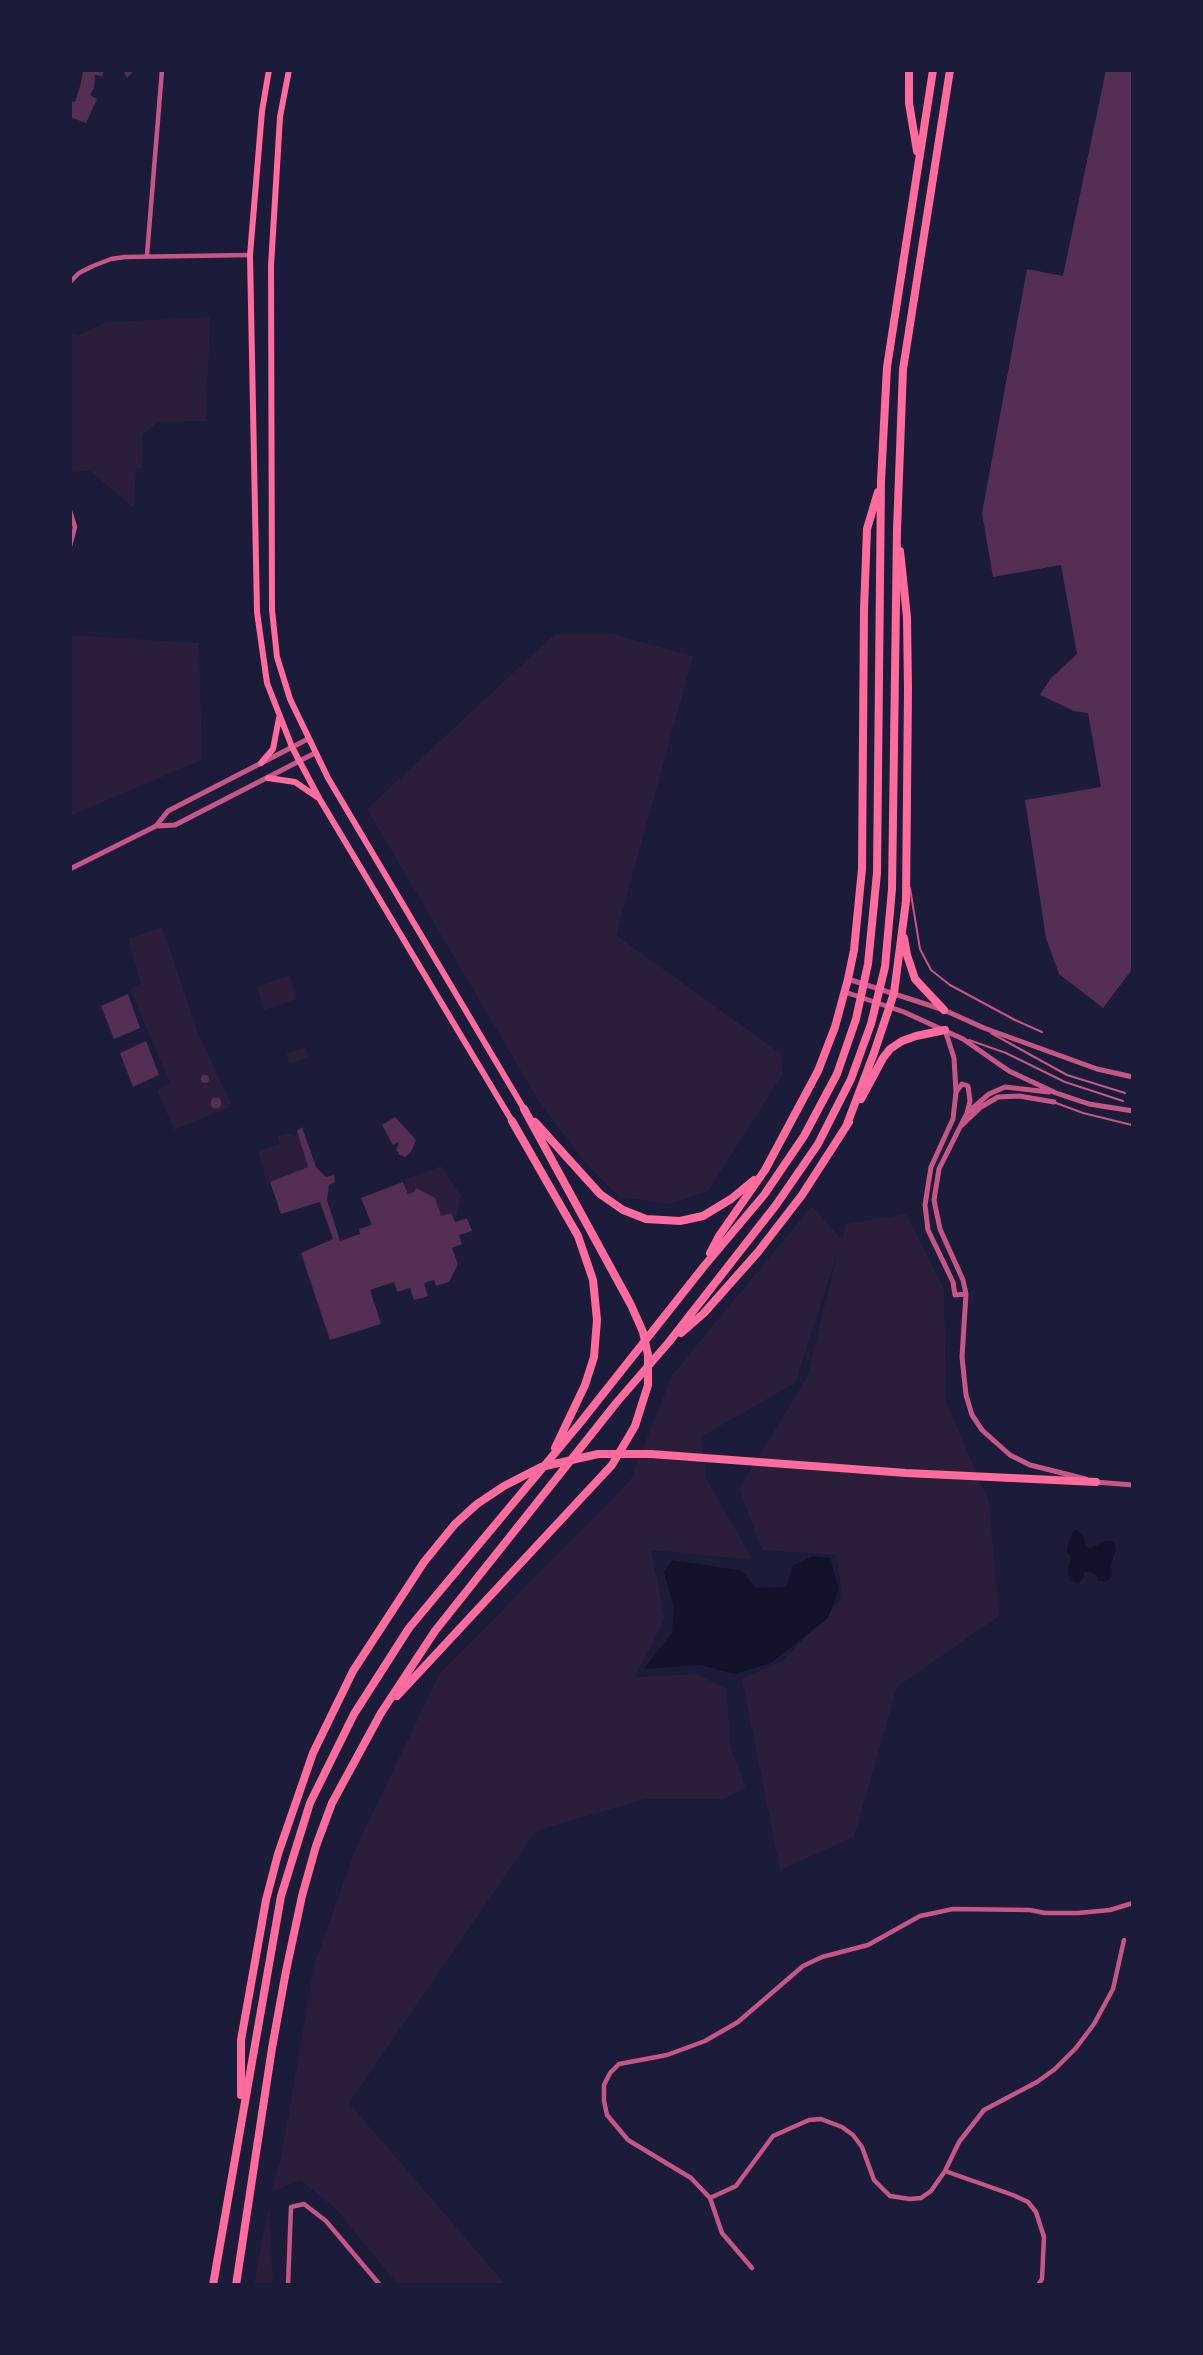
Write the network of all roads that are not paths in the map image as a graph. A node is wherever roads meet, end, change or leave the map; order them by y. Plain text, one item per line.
1 (162, 70) edge
2 (270, 70) edge
3 (289, 70) edge
4 (909, 70) edge
5 (933, 70) edge
6 (950, 71) edge
7 (918, 157) junction
8 (147, 255) junction
9 (250, 255) junction
10 (70, 282) edge
11 (881, 481) junction
12 (70, 511) edge
13 (897, 530) junction
14 (70, 546) edge
15 (279, 717) junction
16 (307, 739) junction
17 (292, 747) junction
18 (315, 753) junction
19 (299, 761) junction
20 (261, 763) junction
21 (268, 778) junction
22 (319, 798) junction
23 (156, 826) junction
24 (70, 869) edge
25 (907, 870) junction
26 (903, 928) junction
27 (848, 979) junction
28 (845, 992) junction
29 (894, 993) junction
30 (890, 1007) junction
31 (944, 1010) junction
32 (984, 1028) junction
33 (945, 1030) junction
34 (1042, 1032) dead end
35 (963, 1039) junction
36 (1133, 1077) edge
37 (956, 1092) junction
38 (1056, 1093) junction
39 (1125, 1093) dead end
40 (1124, 1101) dead end
41 (1054, 1102) joint
42 (524, 1109) junction
43 (1133, 1111) edge
44 (967, 1113) junction
45 (512, 1121) joint
46 (1132, 1125) edge
47 (846, 1127) junction
48 (960, 1127) junction
49 (931, 1167) junction
50 (939, 1170) junction
51 (765, 1171) junction
52 (705, 1265) junction
53 (966, 1294) junction
54 (670, 1342) junction
55 (551, 1457) junction
56 (1096, 1482) junction
57 (1133, 1485) edge
58 (381, 1713) junction
59 (1133, 1903) edge
60 (1124, 1940) dead end
61 (240, 2119) junction
62 (945, 2171) junction
63 (709, 2197) junction
64 (752, 2268) dead end
65 (213, 2285) edge
66 (236, 2285) edge
67 (288, 2285) edge
68 (380, 2285) edge
69 (1038, 2285) edge

1 - 8 street
2 - 9 main road
3 - 16 main road
4 - 7 highway
5 - 7 highway
6 - 13 highway
7 - 11 highway
8 - 9 street
8 - 10 street
9 - 15 main road
11 - 27 highway
11 - 52 highway
12 - 14 street
13 - 25 highway
13 - 54 highway
15 - 17 main road
15 - 20 main road
16 - 17 street
16 - 18 main road
17 - 19 main road
17 - 20 street
18 - 19 street
18 - 42 main road
19 - 21 street
19 - 22 main road
20 - 23 street
21 - 22 main road
21 - 23 street
22 - 45 main road
23 - 24 street
25 - 26 highway
25 - 34 lane
26 - 29 highway
26 - 31 highway
27 - 28 highway
27 - 29 street
28 - 30 street
28 - 51 highway
29 - 30 highway
29 - 31 street
30 - 33 street
30 - 47 highway
31 - 32 street
32 - 36 street
32 - 39 lane
33 - 35 street
33 - 37 street
33 - 47 highway
35 - 38 street
35 - 40 lane
37 - 44 street
37 - 49 street
38 - 43 street
38 - 44 street
41 - 46 lane
41 - 48 street
42 - 51 highway
42 - 58 highway
44 - 48 street
45 - 55 highway
47 - 54 highway
48 - 50 street
49 - 50 street
49 - 53 street
50 - 53 street
51 - 52 highway
52 - 55 highway
53 - 56 street
54 - 58 highway
55 - 61 highway
56 - 57 street
56 - 61 highway
58 - 66 highway
59 - 63 street
60 - 62 street
61 - 65 highway
62 - 63 street
62 - 69 street
63 - 64 street
67 - 68 street

